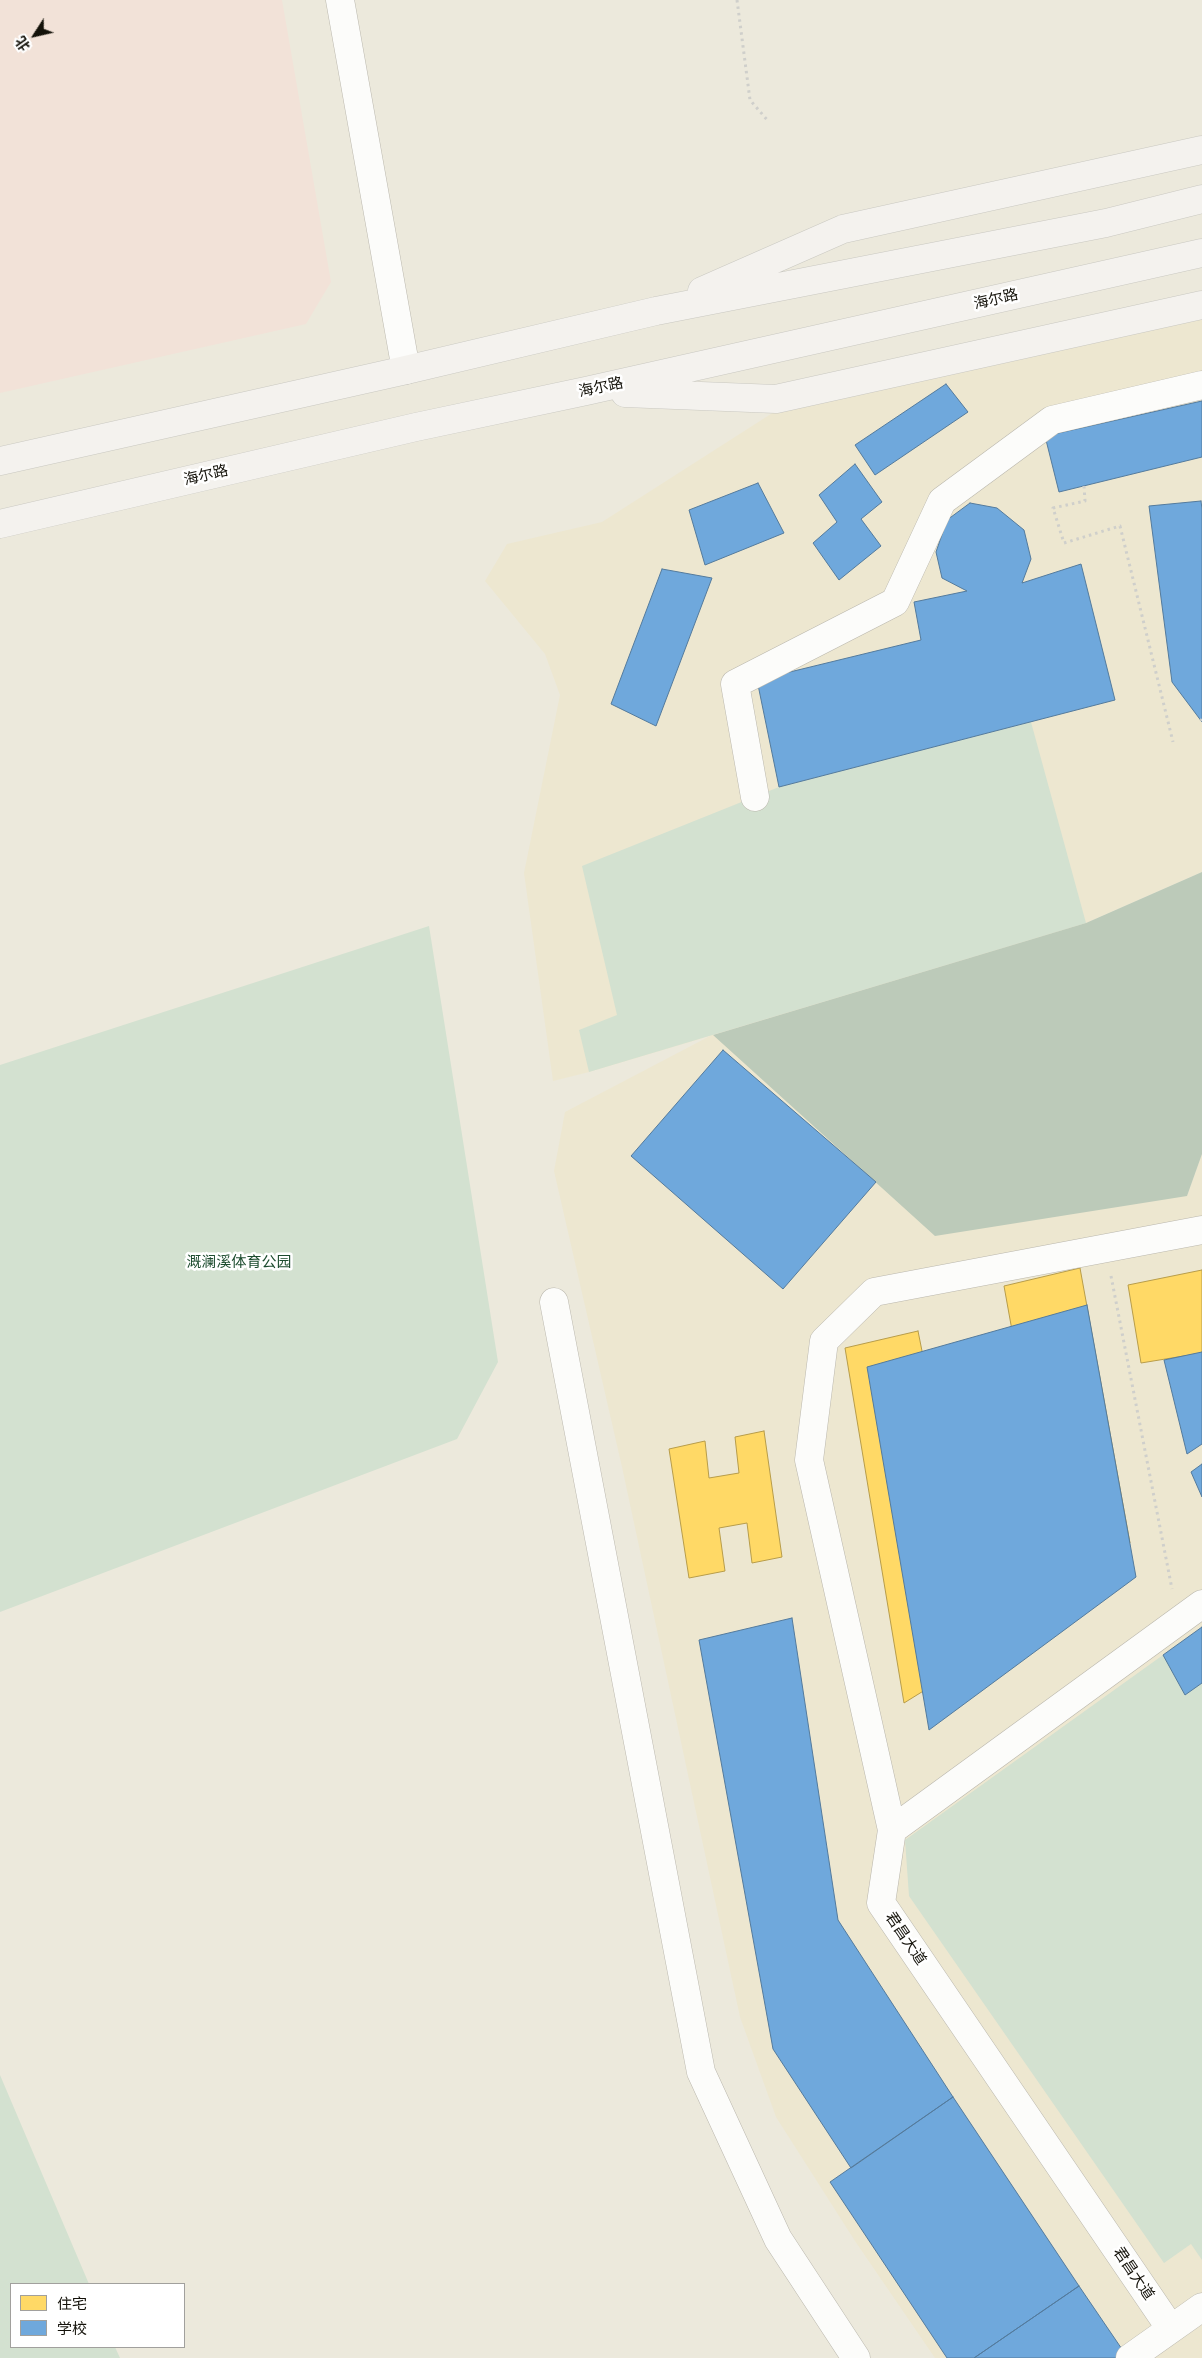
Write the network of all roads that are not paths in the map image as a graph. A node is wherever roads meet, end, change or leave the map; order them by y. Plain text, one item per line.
1 (340, 0) edge
2 (1202, 150) edge
3 (1202, 199) edge
4 (1202, 253) edge
5 (1202, 305) edge
6 (656, 311) junction
7 (406, 370) junction
8 (1202, 385) edge
9 (586, 392) junction
10 (0, 461) edge
11 (0, 524) edge
12 (755, 797) dead end
13 (1202, 1230) edge
14 (554, 1302) dead end
15 (1202, 1604) edge
16 (892, 1830) junction
17 (1202, 2306) edge
18 (1171, 2329) junction
19 (856, 2358) edge
20 (1130, 2358) edge

1 - 7 street
2 - 6 main road
3 - 6 main road
4 - 9 main road, 海尔路
5 - 9 main road
6 - 7 main road
7 - 10 main road
8 - 12 street
9 - 11 main road, 海尔路
13 - 16 street
14 - 19 street
15 - 16 street
16 - 18 street, 君昌大道
17 - 18 street
18 - 20 street

